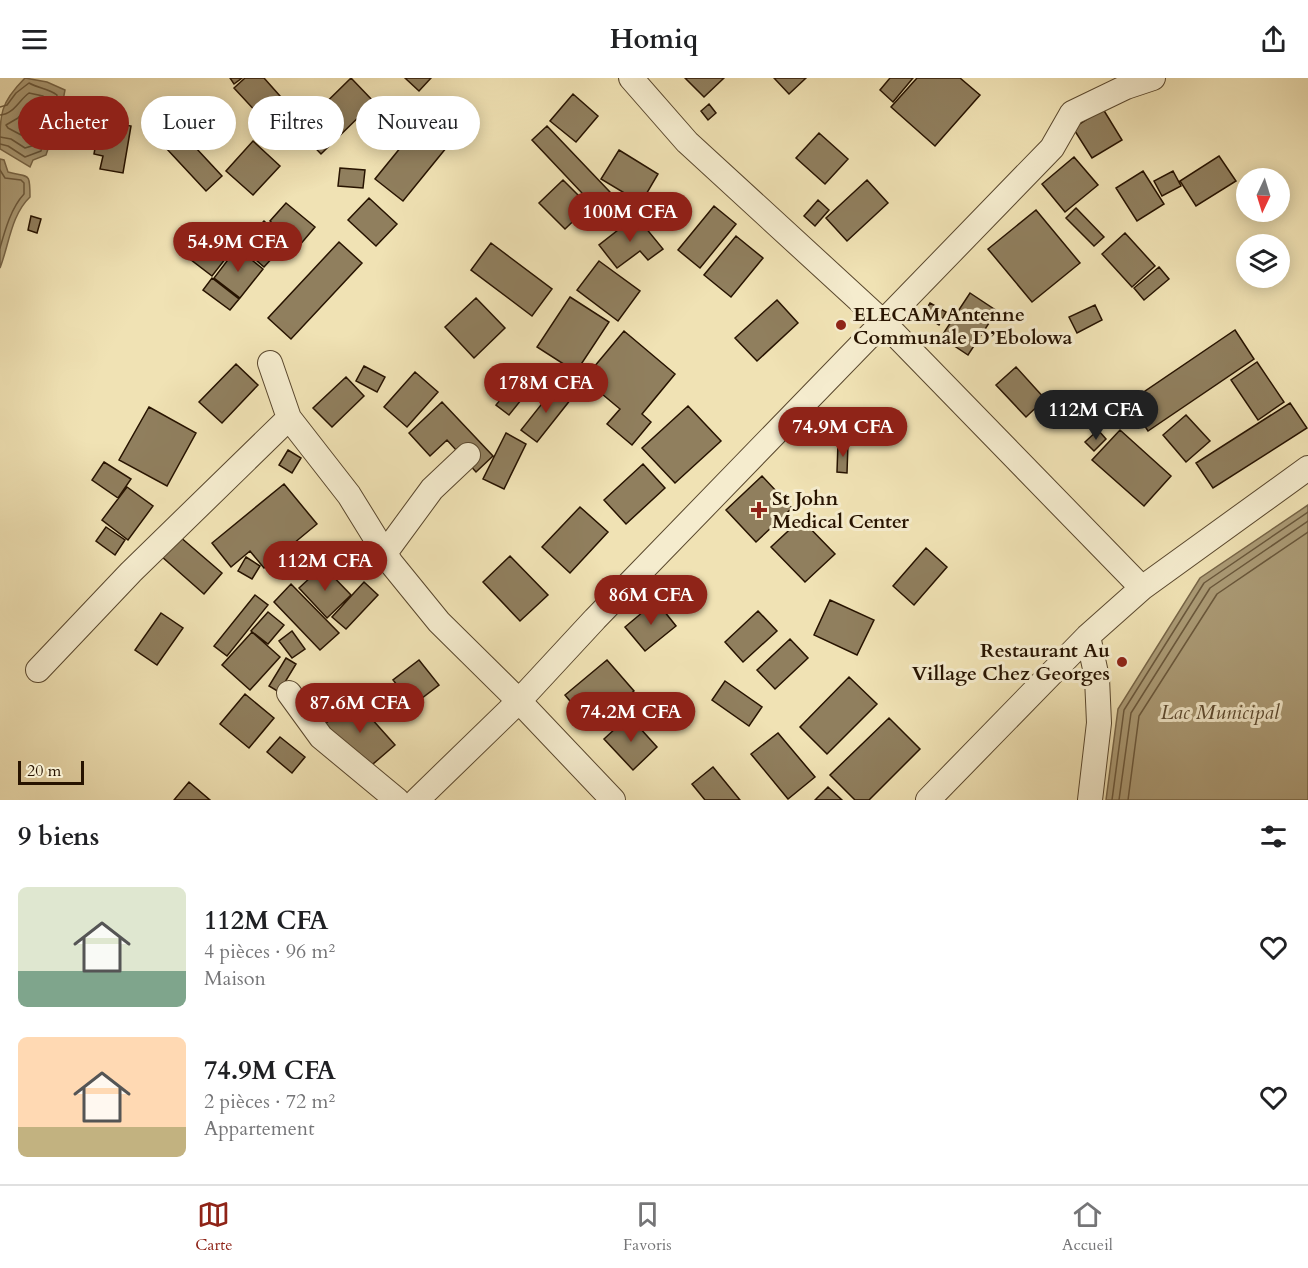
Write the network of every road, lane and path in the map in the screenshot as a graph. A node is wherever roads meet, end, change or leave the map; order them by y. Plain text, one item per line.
1 (631, 78) edge
2 (1153, 78) edge
3 (883, 322) junction
4 (270, 363) dead end
5 (290, 418) junction
6 (468, 455) dead end
7 (1308, 468) edge
8 (385, 554) junction
9 (1142, 588) junction
10 (1088, 636) junction
11 (38, 670) dead end
12 (289, 693) dead end
13 (519, 701) junction
14 (397, 800) edge
15 (417, 800) edge
16 (613, 800) edge
17 (928, 800) edge
18 (1090, 800) edge

1 - 3 street
2 - 3 street
3 - 9 street
3 - 13 street
4 - 5 street
5 - 8 street
5 - 11 street
6 - 8 street
7 - 9 street
8 - 13 street
9 - 10 street
10 - 17 street
10 - 18 street
12 - 14 street
13 - 15 street
13 - 16 street

